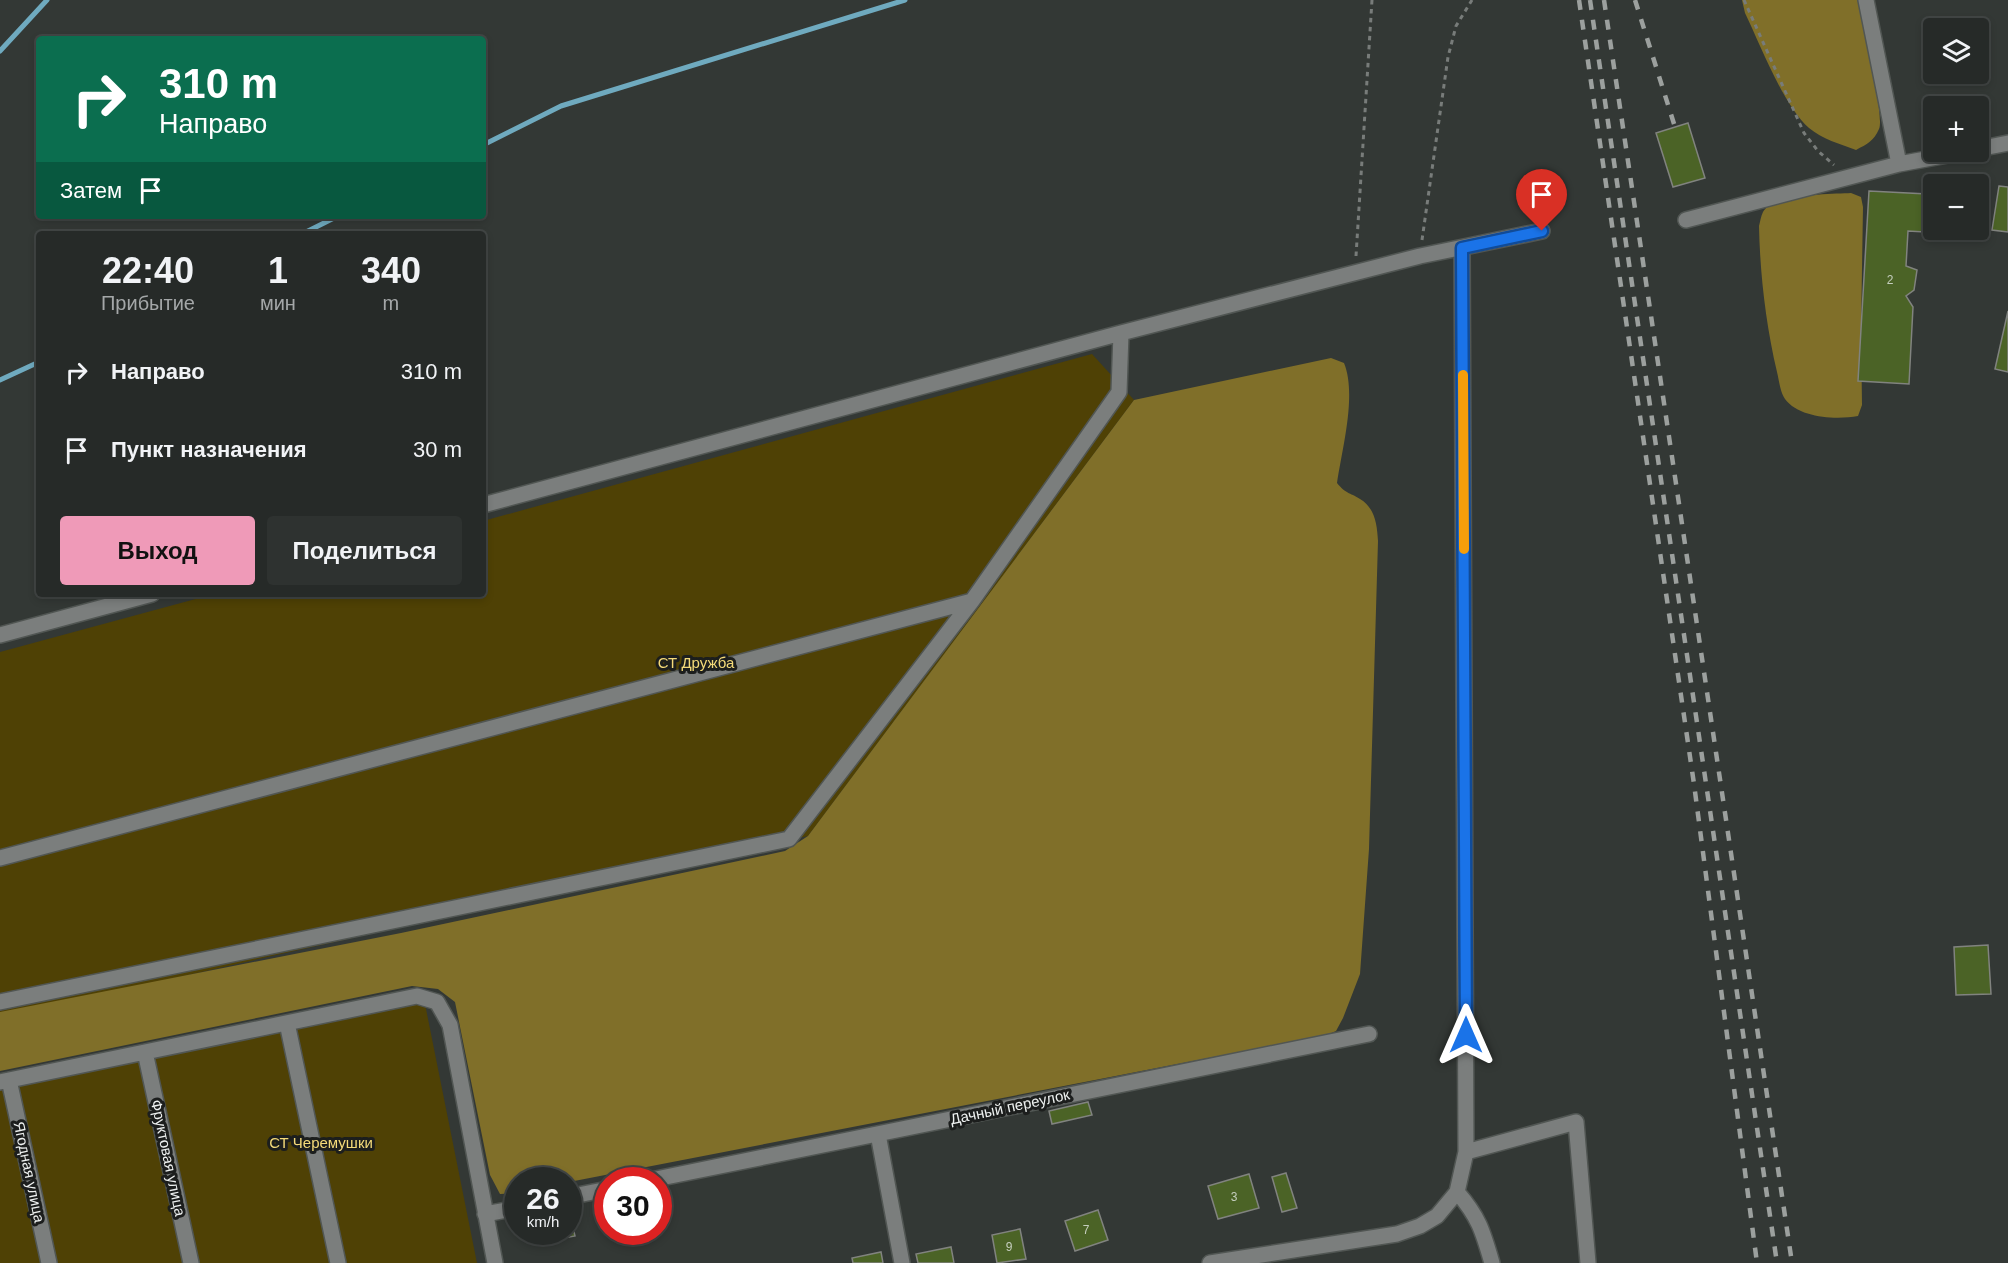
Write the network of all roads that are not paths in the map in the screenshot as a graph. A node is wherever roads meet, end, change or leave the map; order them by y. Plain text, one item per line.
1 (1866, 0) edge
2 (2008, 143) edge
3 (1989, 147) edge
4 (1923, 160) edge
5 (1899, 164) junction
6 (1686, 220) dead end
7 (1542, 231) dead end
8 (1462, 248) junction
9 (1121, 333) junction
10 (486, 504) edge
11 (141, 597) edge
12 (972, 601) junction
13 (0, 635) edge
14 (0, 858) edge
15 (0, 1002) edge
16 (287, 1023) junction
17 (1369, 1034) dead end
18 (145, 1052) junction
19 (5, 1081) edge
20 (878, 1134) junction
21 (1466, 1152) junction
22 (672, 1176) edge
23 (1457, 1192) junction
24 (504, 1211) edge
25 (485, 1214) junction
26 (1245, 1260) edge
27 (49, 1263) edge
28 (191, 1263) edge
29 (338, 1263) edge
30 (495, 1263) edge
31 (902, 1263) edge
32 (1210, 1263) edge
33 (1492, 1263) edge
34 (1588, 1263) edge

1 - 5 street
2 - 3 street
4 - 5 street
5 - 6 street
7 - 8 street
8 - 9 street
8 - 21 street
9 - 10 street
9 - 12 street
11 - 13 street
12 - 14 street
12 - 15 street
16 - 18 street
16 - 25 street
16 - 29 street
17 - 20 street, Дачный переулок
18 - 19 street
18 - 28 street, Фруктовая улица
19 - 27 street, Ягодная улица
20 - 22 street, Дачный переулок
20 - 31 street
21 - 23 street
21 - 34 street
23 - 26 street
23 - 33 street
24 - 25 street
25 - 30 street
26 - 32 street

